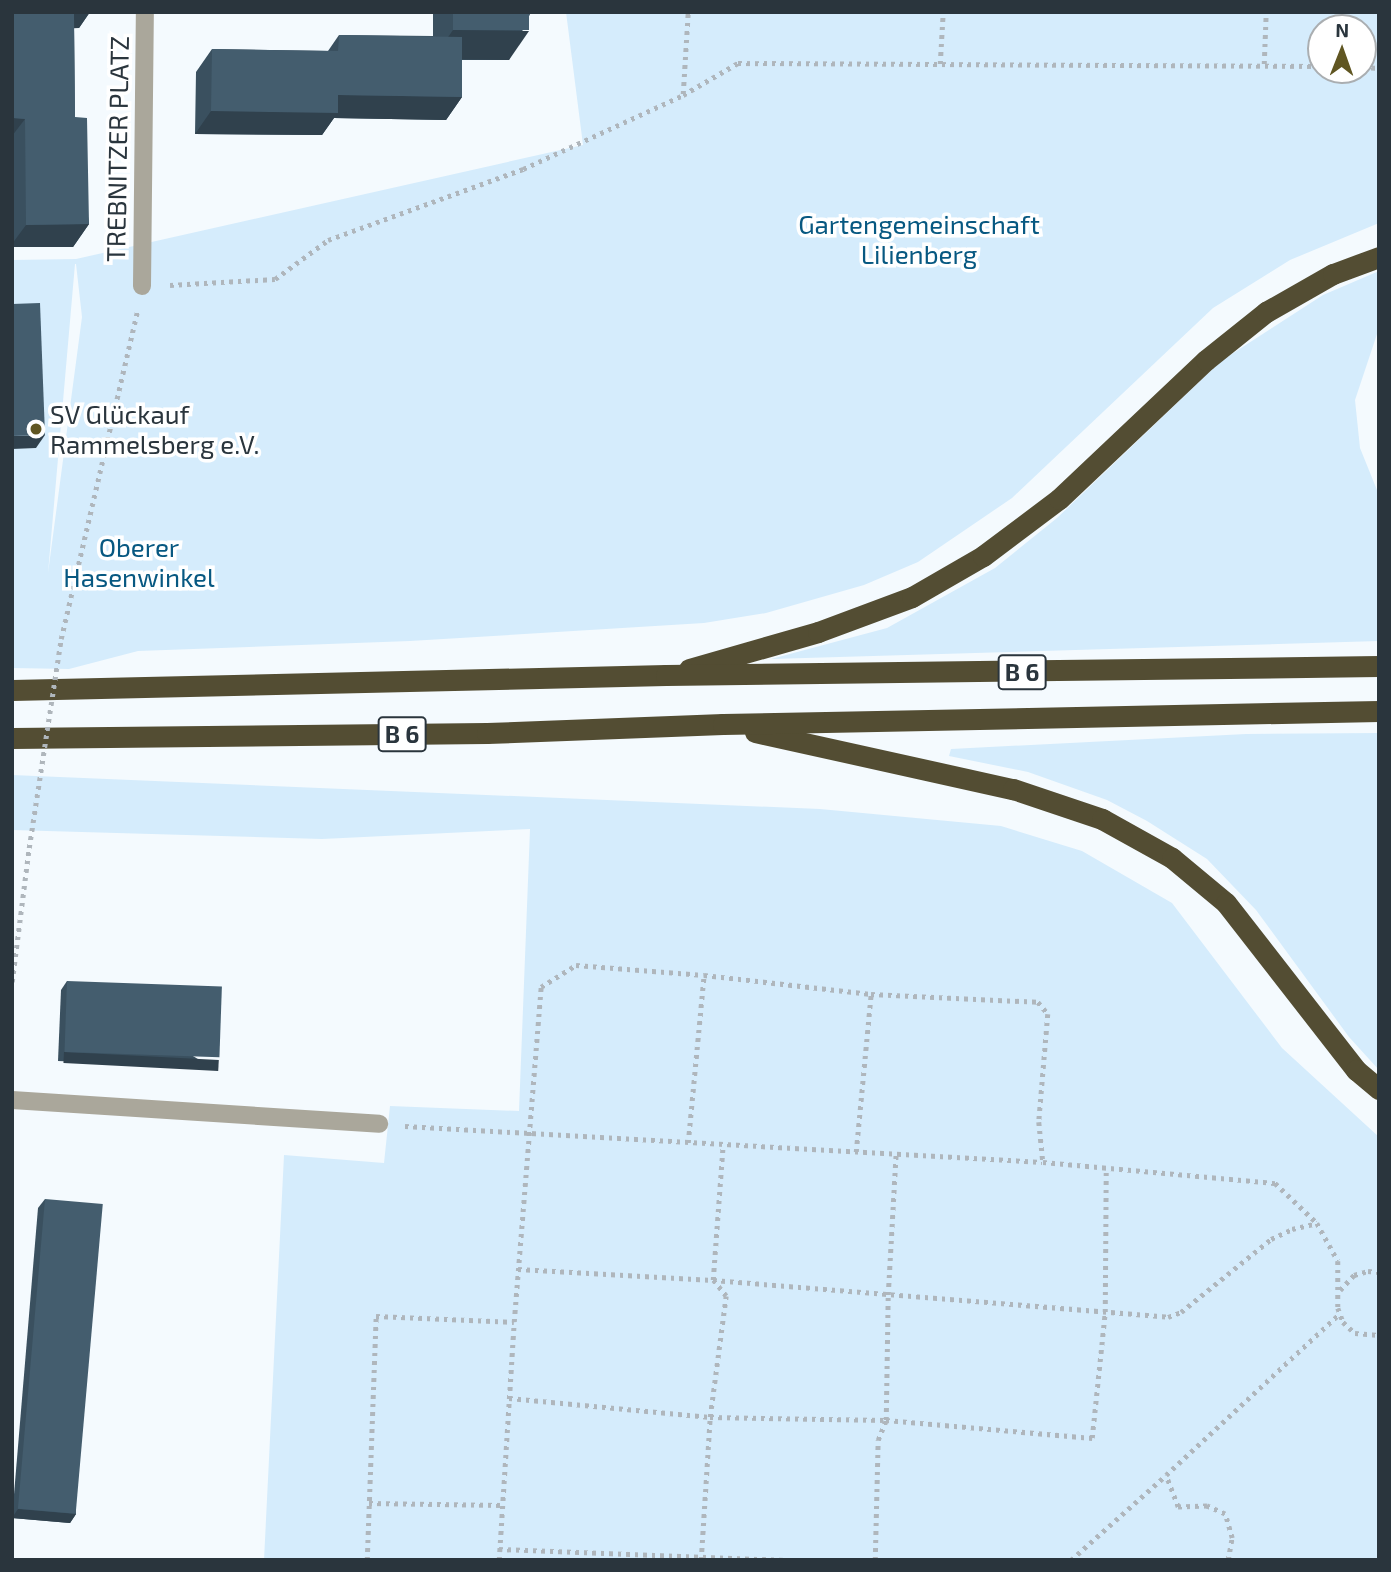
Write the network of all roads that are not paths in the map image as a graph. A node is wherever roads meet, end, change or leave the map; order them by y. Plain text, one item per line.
1 (145, 12) edge
2 (1379, 257) edge
3 (142, 286) road end
4 (1379, 666) edge
5 (666, 675) junction
6 (12, 690) edge
7 (1379, 710) edge
8 (723, 724) junction
9 (12, 738) edge
10 (1379, 1089) edge
11 (12, 1100) edge
12 (379, 1124) road end

1 - 3 street, TREBNITZER PLATZ
2 - 5 highway
4 - 5 highway, B 6
5 - 6 highway, B 6
7 - 8 highway, B 6
8 - 9 highway, B 6
8 - 10 highway
11 - 12 street

